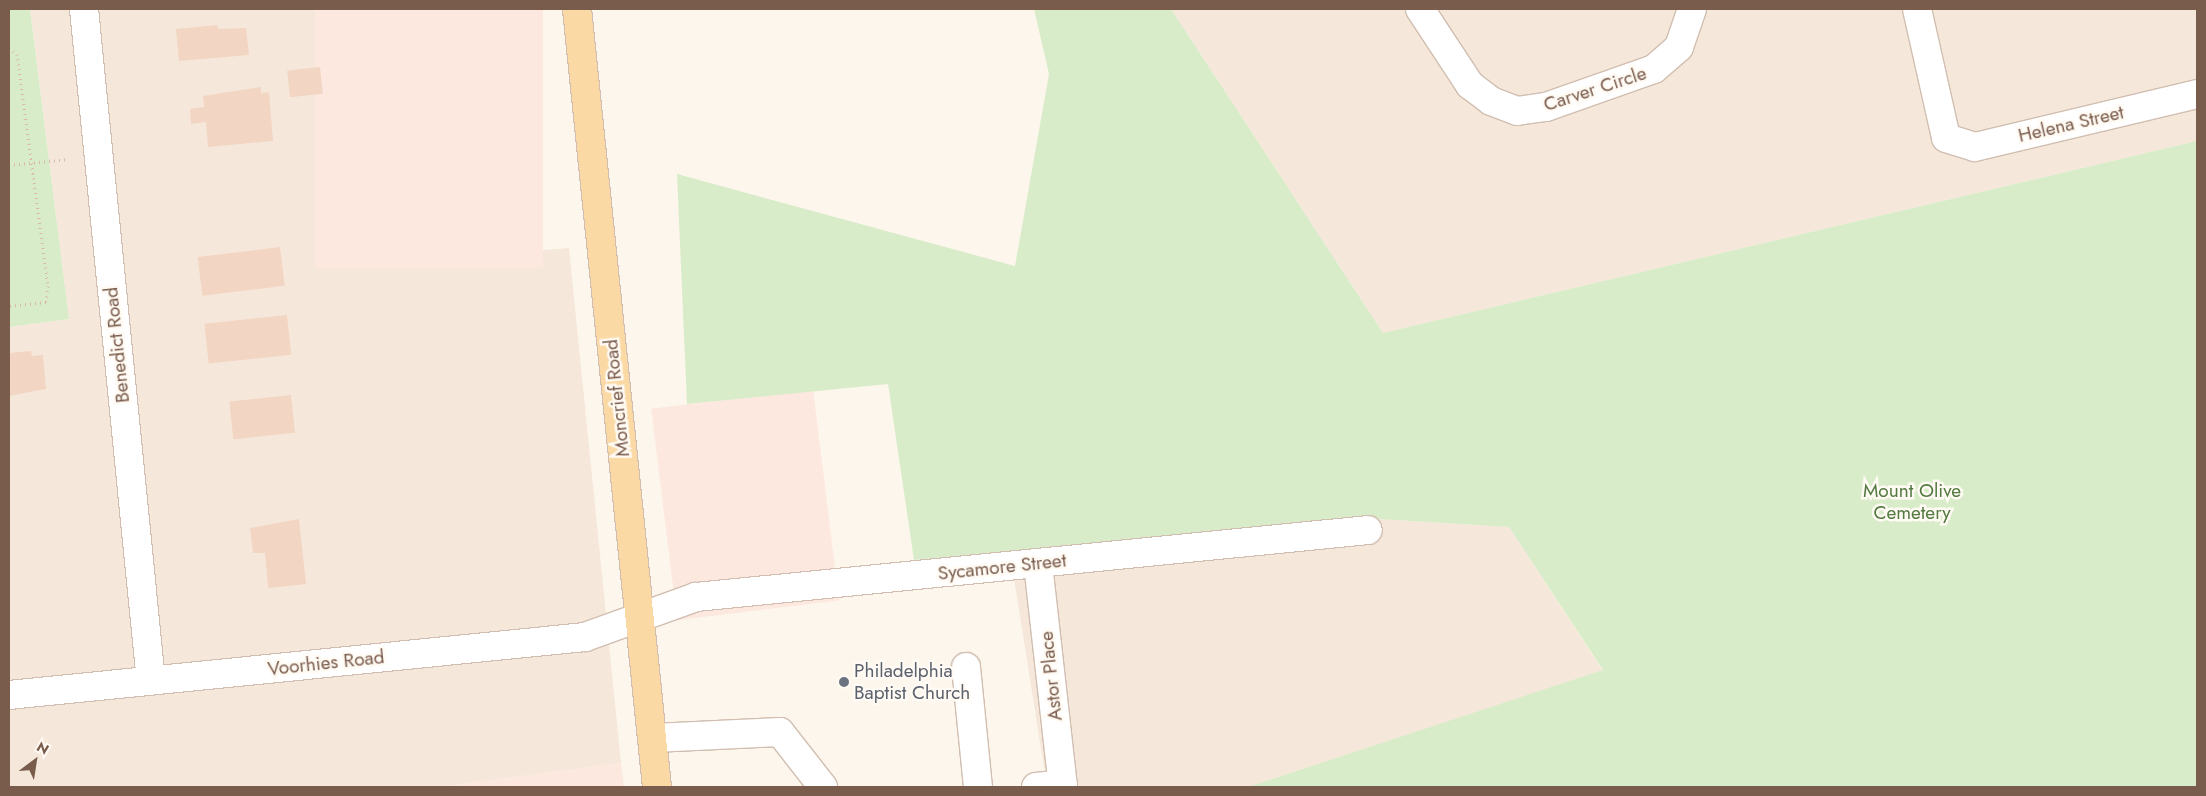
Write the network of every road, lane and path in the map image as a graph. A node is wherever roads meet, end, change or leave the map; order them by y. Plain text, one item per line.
1 (84, 9) edge
2 (577, 9) edge
3 (1420, 9) edge
4 (1692, 9) edge
5 (1917, 9) edge
6 (9, 48) edge
7 (2197, 94) edge
8 (70, 158) dead end
9 (32, 163) junction
10 (9, 165) edge
11 (9, 306) edge
12 (1368, 530) dead end
13 (1038, 564) junction
14 (640, 616) junction
15 (966, 667) dead end
16 (151, 681) junction
17 (9, 695) edge
18 (653, 738) junction
19 (1063, 786) edge
20 (657, 787) edge
21 (823, 787) edge
22 (978, 787) edge
23 (1036, 787) edge

1 - 16 street, Benedict Road
2 - 14 main road, Moncrief Road
3 - 4 street, Carver Circle
5 - 7 street, Helena Street
6 - 9 path
8 - 9 path
9 - 10 path
9 - 11 path
12 - 13 street, Sycamore Street
13 - 14 street, Sycamore Street
13 - 19 street, Astor Place
14 - 16 street, Voorhies Road
14 - 18 main road, Moncrief Road
15 - 22 street
16 - 17 street, Voorhies Road
18 - 20 main road, Moncrief Road
18 - 21 street
19 - 23 street

